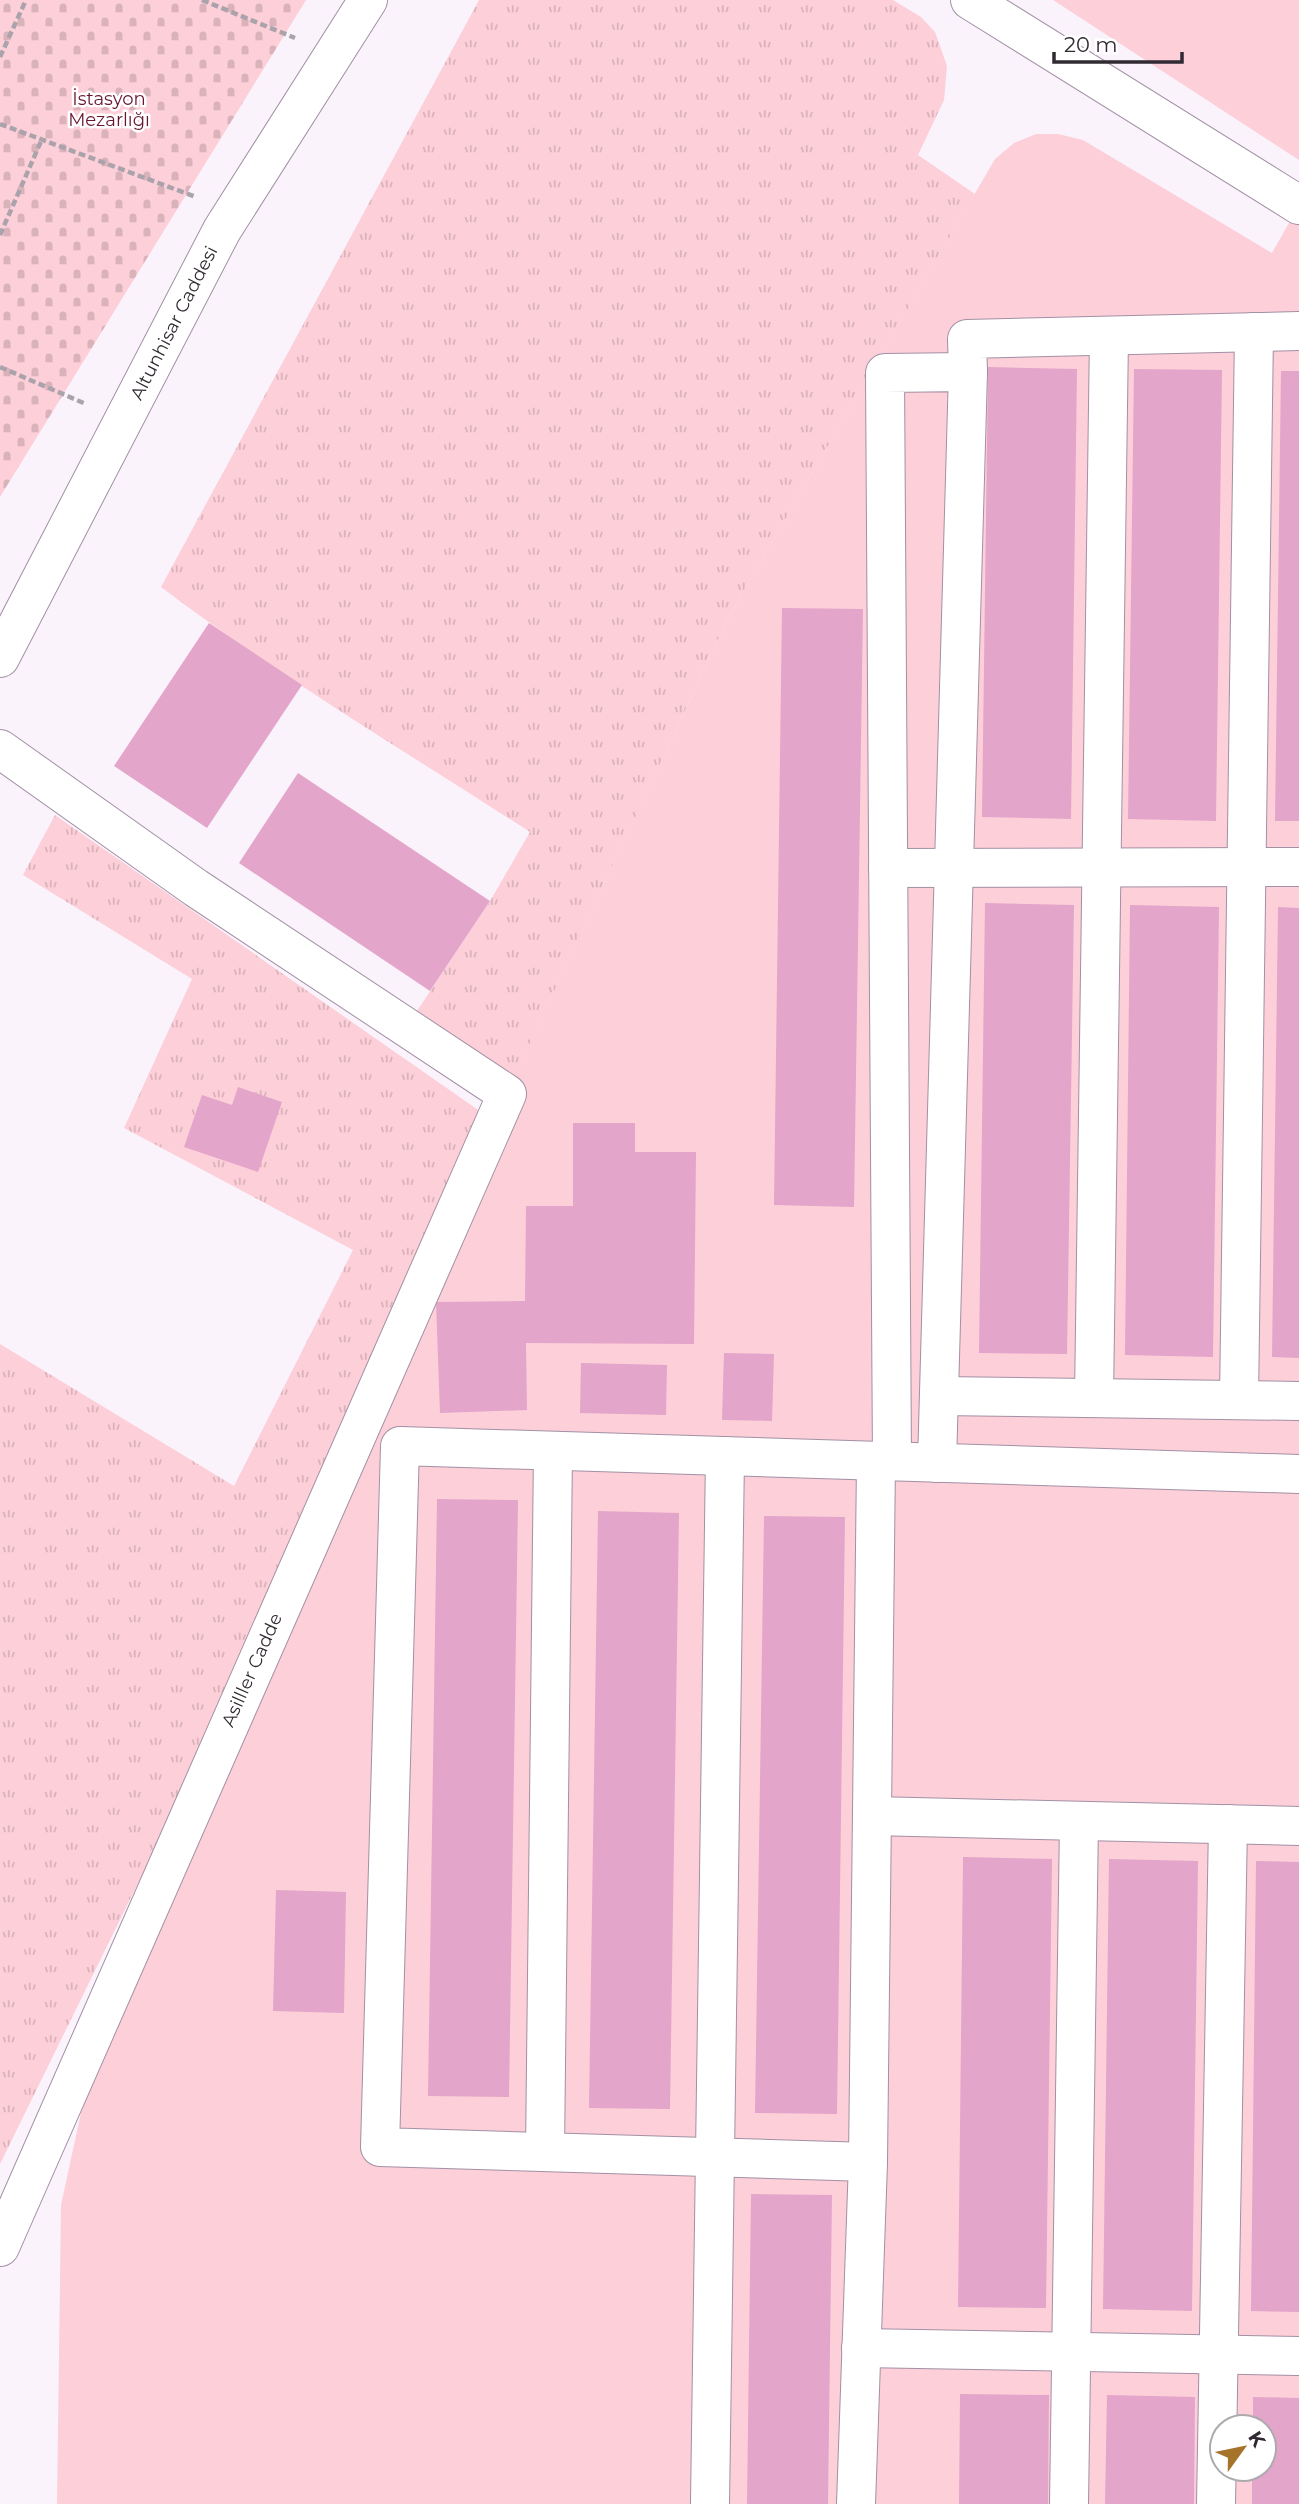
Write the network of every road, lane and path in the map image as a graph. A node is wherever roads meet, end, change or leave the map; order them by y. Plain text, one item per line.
1 (26, 0) edge
2 (202, 0) edge
3 (368, 0) edge
4 (970, 0) edge
5 (334, 54) junction
6 (0, 57) edge
7 (0, 124) edge
8 (42, 139) junction
9 (1299, 205) edge
10 (234, 211) junction
11 (0, 235) edge
12 (1299, 331) edge
13 (1254, 332) junction
14 (1109, 336) junction
15 (0, 367) edge
16 (968, 372) junction
17 (124, 419) junction
18 (0, 658) edge
19 (0, 749) edge
20 (1102, 867) junction
21 (1246, 867) junction
22 (1299, 867) edge
23 (888, 868) junction
24 (954, 868) junction
25 (939, 1396) junction
26 (1094, 1398) junction
27 (1239, 1400) junction
28 (1299, 1401) edge
29 (553, 1451) junction
30 (725, 1456) junction
31 (884, 1461) junction
32 (937, 1463) junction
33 (1299, 1474) edge
34 (872, 1816) junction
35 (1079, 1821) junction
36 (1228, 1824) junction
37 (1299, 1826) edge
38 (545, 2152) junction
39 (715, 2157) junction
40 (868, 2162) junction
41 (0, 2247) edge
42 (861, 2348) junction
43 (1071, 2352) junction
44 (1219, 2354) junction
45 (1299, 2356) edge
46 (710, 2504) edge
47 (856, 2504) edge
48 (1069, 2504) edge
49 (1216, 2504) edge

1 - 6 path
2 - 5 path
3 - 5 street, Altunhisar Caddesi
4 - 9 street
5 - 10 street, Altunhisar Caddesi
7 - 8 path
8 - 10 path
8 - 11 path
10 - 17 street, Altunhisar Caddesi
12 - 13 street
13 - 14 street
13 - 21 street
14 - 16 street
14 - 20 street
15 - 17 path
16 - 23 street
16 - 24 street
17 - 18 street, Altunhisar Caddesi
19 - 41 street, Asilller Cadde
20 - 21 street
20 - 24 street
20 - 26 street
21 - 22 street
21 - 27 street
23 - 24 street
23 - 31 street
24 - 25 street
25 - 26 street
25 - 32 street
26 - 27 street
27 - 28 street
29 - 30 street
29 - 38 street
29 - 38 street
30 - 31 street
30 - 39 street
31 - 32 street
31 - 34 street
32 - 33 street
34 - 35 street
34 - 40 street
35 - 36 street
35 - 43 street
36 - 37 street
36 - 44 street
38 - 39 street
39 - 40 street
39 - 46 street
40 - 42 street
42 - 43 street
42 - 47 street
43 - 44 street
43 - 48 street
44 - 45 street
44 - 49 street

